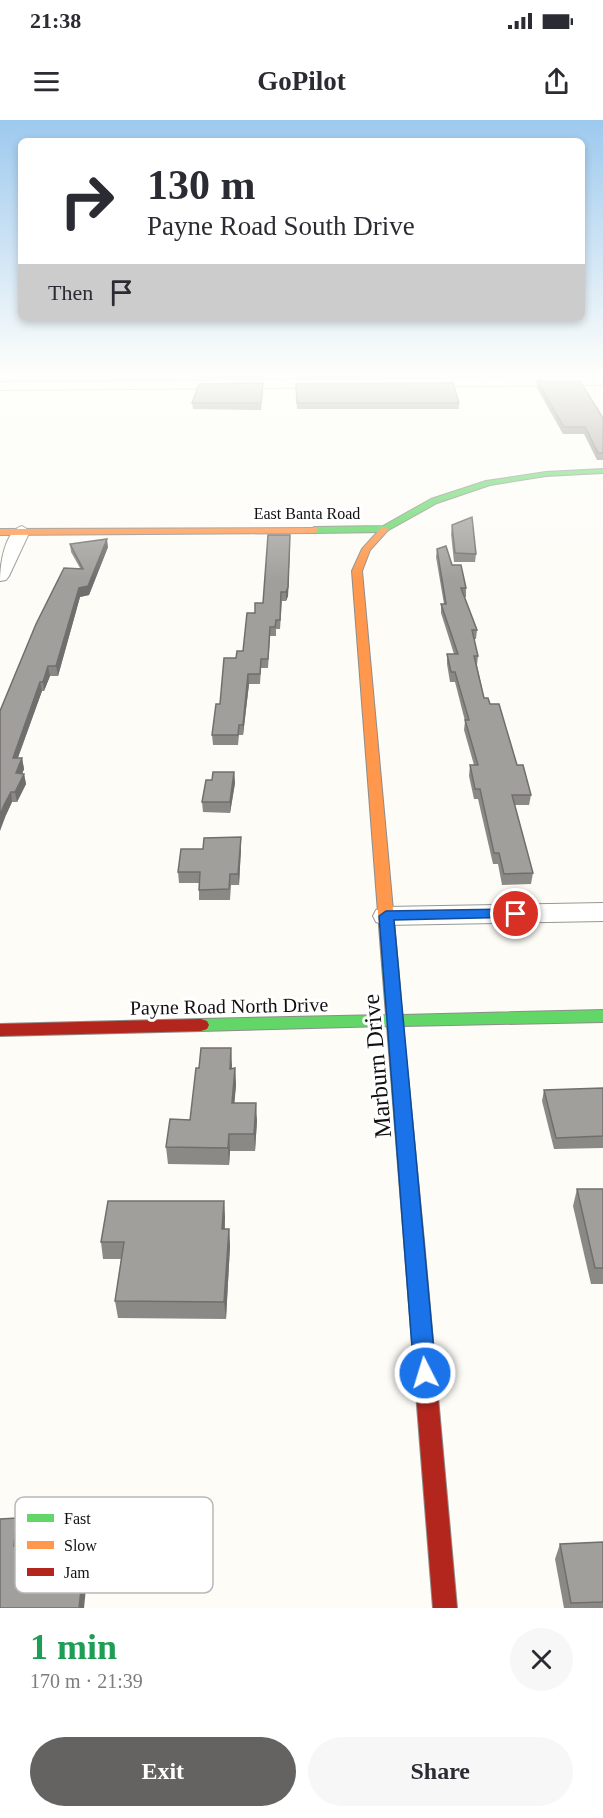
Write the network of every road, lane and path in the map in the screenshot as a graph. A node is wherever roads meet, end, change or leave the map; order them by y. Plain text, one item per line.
1 (603, 471) edge
2 (385, 529) junction
3 (22, 531) junction
4 (0, 532) edge
5 (0, 576) edge
6 (603, 912) edge
7 (386, 916) junction
8 (603, 1016) edge
9 (396, 1022) junction
10 (0, 1030) edge
11 (445, 1608) edge

1 - 2 street, East Banta Road
2 - 3 street, East Banta Road
2 - 7 street, Marburn Drive
3 - 4 street, East Banta Road
3 - 5 street
6 - 7 street
7 - 9 street, Marburn Drive
8 - 9 street, Payne Road North Drive
9 - 10 street, Payne Road North Drive
9 - 11 street, Marburn Drive

